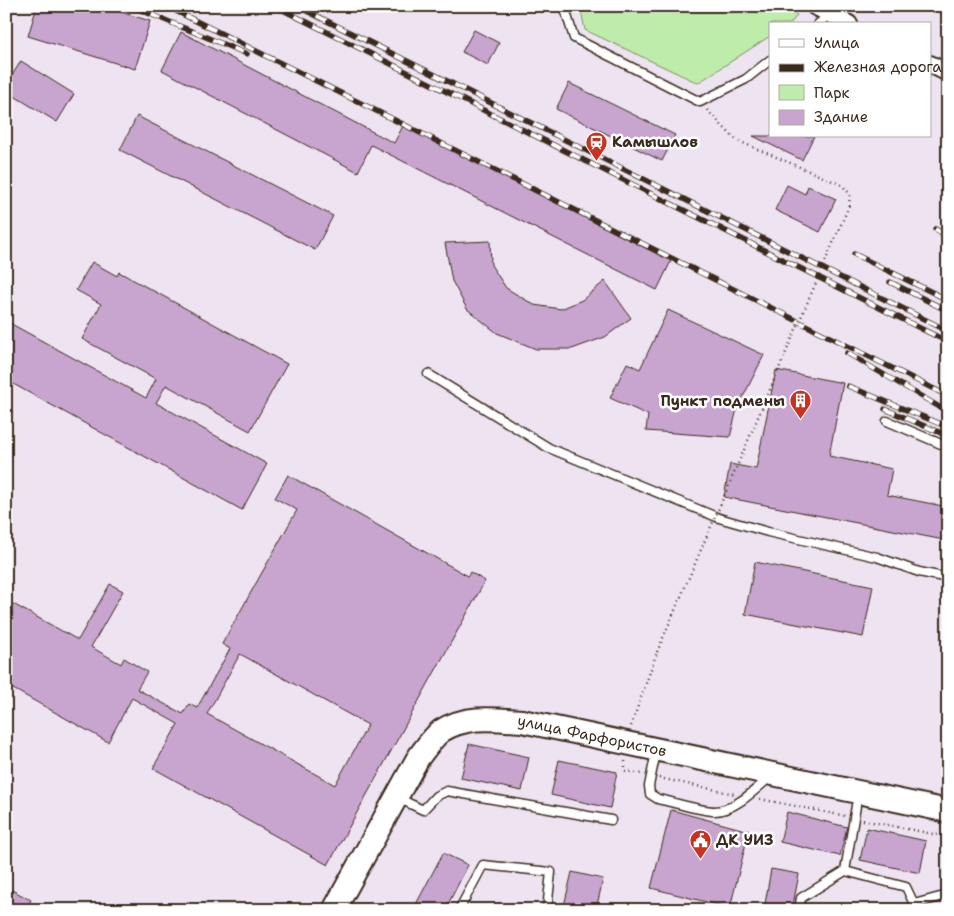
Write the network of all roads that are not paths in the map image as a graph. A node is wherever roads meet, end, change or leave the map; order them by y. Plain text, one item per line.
1 (564, 6) edge
2 (814, 6) edge
3 (824, 19) edge
4 (839, 22) edge
5 (769, 61) edge
6 (932, 65) edge
7 (948, 73) edge
8 (428, 374) dead end
9 (887, 421) dead end
10 (948, 447) edge
11 (948, 578) edge
12 (656, 750) junction
13 (773, 774) junction
14 (858, 792) junction
15 (396, 797) junction
16 (948, 810) edge
17 (610, 820) dead end
18 (844, 871) junction
19 (948, 898) edge
20 (914, 904) junction
21 (334, 910) edge
22 (460, 910) edge
23 (547, 910) edge
24 (799, 910) edge
25 (907, 910) edge

1 - 5 lane
2 - 3 street
3 - 4 street
6 - 7 street
8 - 11 lane
9 - 10 lane
12 - 13 street, улица Фарфористов
12 - 13 lane
12 - 15 street, улица Фарфористов
13 - 14 street, улица Фарфористов
14 - 16 street, улица Фарфористов
14 - 18 lane
15 - 17 lane
15 - 21 street, улица Фарфористов
18 - 20 lane
18 - 24 lane
19 - 20 lane
20 - 25 lane
22 - 23 lane

